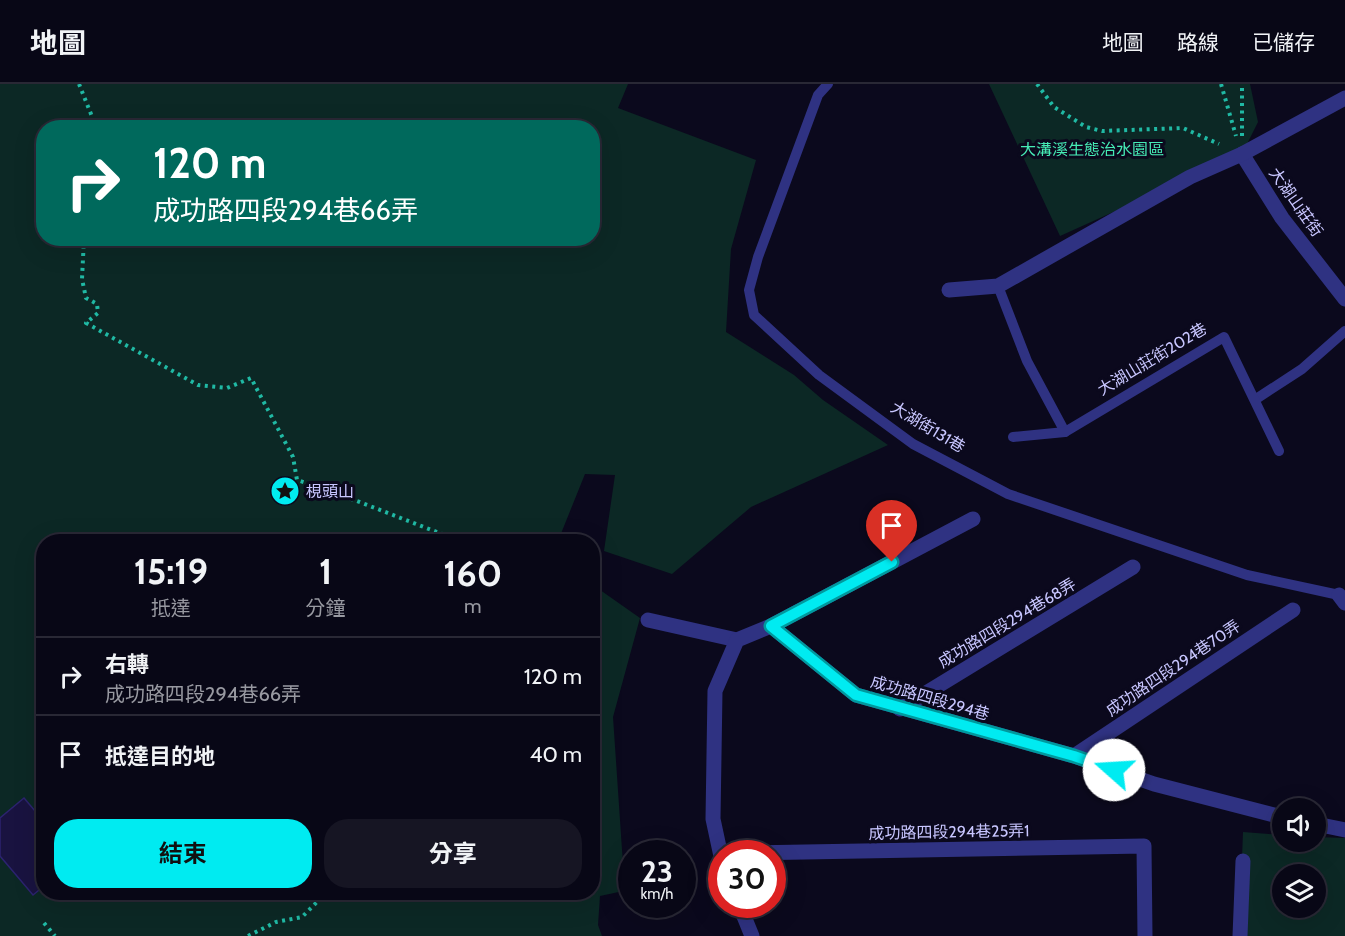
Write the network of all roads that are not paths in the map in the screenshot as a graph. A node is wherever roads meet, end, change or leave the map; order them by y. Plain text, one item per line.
1 (828, 84) edge
2 (1345, 98) edge
3 (1242, 154) junction
4 (998, 286) junction
5 (949, 290) dead end
6 (1345, 299) edge
7 (1345, 331) edge
8 (1256, 399) junction
9 (1065, 432) junction
10 (1013, 437) dead end
11 (1279, 451) dead end
12 (973, 519) dead end
13 (1133, 567) dead end
14 (1343, 598) edge
15 (1293, 610) dead end
16 (648, 620) dead end
17 (771, 626) junction
18 (737, 640) junction
19 (900, 709) junction
20 (1074, 756) junction
21 (1272, 814) edge
22 (1326, 826) edge
23 (1345, 831) edge
24 (718, 840) edge
25 (786, 852) edge
26 (1243, 861) dead end
27 (745, 918) edge
28 (752, 936) edge
29 (1145, 936) edge
30 (1240, 936) edge

1 - 14 lane, 大湖街131巷
2 - 3 street
3 - 4 street
3 - 6 street, 大湖山莊街
4 - 5 street
4 - 9 lane
7 - 8 lane
8 - 9 lane, 大湖山莊街202巷
8 - 11 lane, 大湖山莊街202巷
9 - 10 lane, 大湖山莊街202巷
12 - 17 street
13 - 19 street, 成功路四段294巷68弄
15 - 20 street, 成功路四段294巷70弄
16 - 18 street
17 - 18 street
17 - 19 street, 成功路四段294巷
18 - 24 street
19 - 20 street, 成功路四段294巷
20 - 21 street, 成功路四段294巷
22 - 23 street
25 - 29 street, 成功路四段294巷25弄1
26 - 30 street
27 - 28 street

